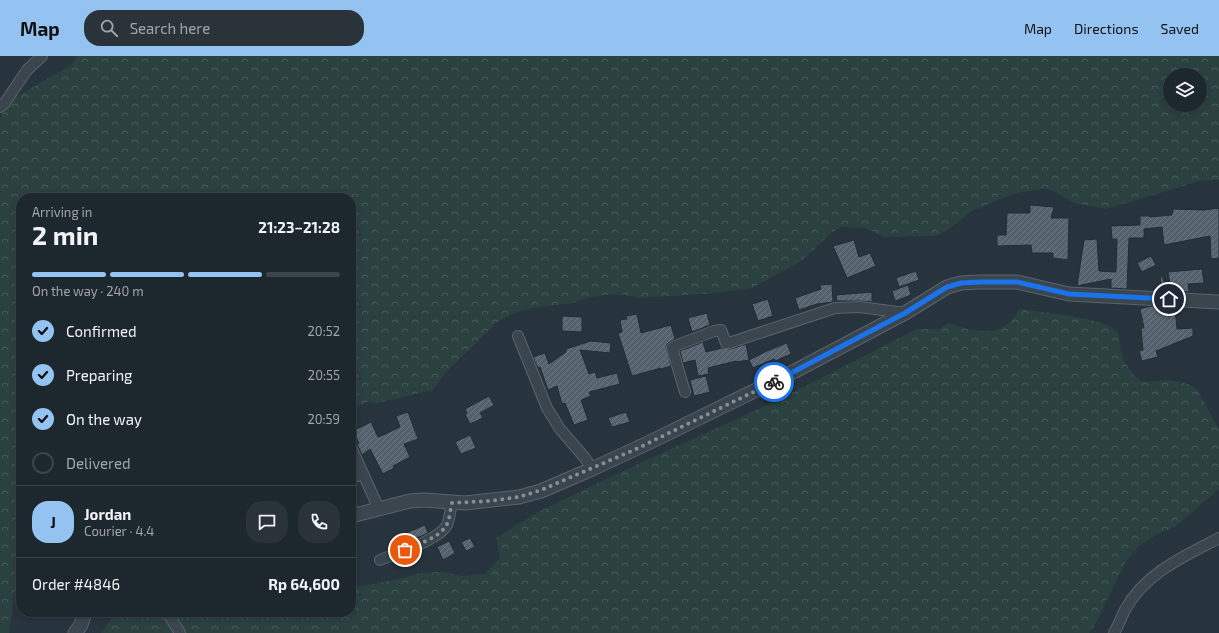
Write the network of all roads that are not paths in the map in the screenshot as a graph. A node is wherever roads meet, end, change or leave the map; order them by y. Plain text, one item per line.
1 (42, 56) edge
2 (0, 107) edge
3 (1219, 302) edge
4 (905, 313) junction
5 (518, 336) dead end
6 (685, 392) dead end
7 (356, 458) edge
8 (592, 469) junction
9 (363, 474) junction
10 (356, 476) edge
11 (452, 503) junction
12 (379, 509) junction
13 (356, 515) edge
14 (1219, 538) edge
15 (380, 560) dead end
16 (83, 617) edge
17 (170, 617) edge
18 (75, 633) edge
19 (180, 633) edge
20 (1114, 633) edge

1 - 2 street
3 - 4 street
4 - 6 street
4 - 8 street
5 - 8 street
7 - 9 street
8 - 11 street
9 - 10 street
9 - 12 street
11 - 12 street
11 - 15 street
12 - 13 street
14 - 20 street
16 - 18 street
17 - 19 street

